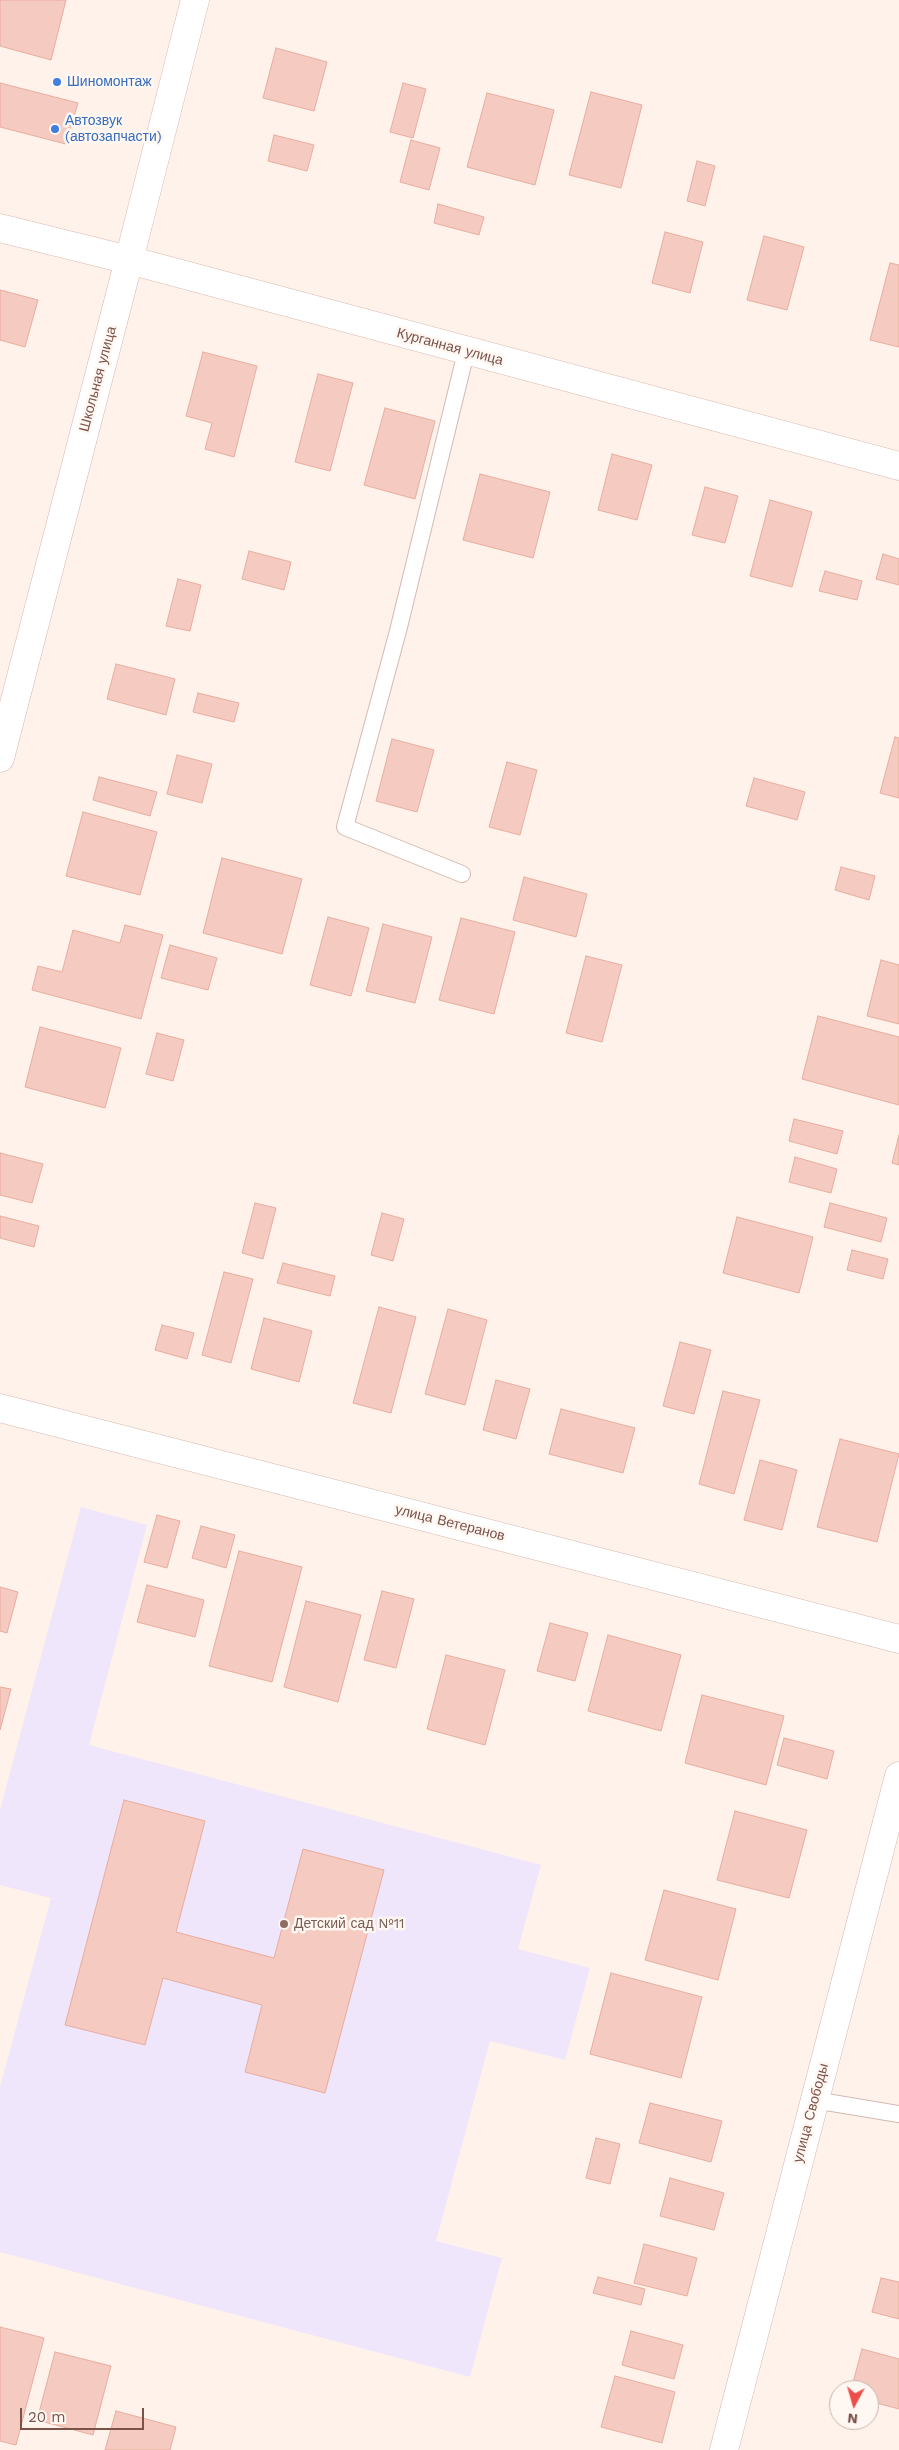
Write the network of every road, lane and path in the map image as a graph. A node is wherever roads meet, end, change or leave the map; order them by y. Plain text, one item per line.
1 (194, 0) edge
2 (0, 228) edge
3 (129, 260) junction
4 (466, 352) junction
5 (899, 466) edge
6 (7, 705) edge
7 (0, 758) edge
8 (462, 874) dead end
9 (0, 1408) edge
10 (899, 1639) edge
11 (899, 1776) edge
12 (814, 2100) junction
13 (899, 2114) edge
14 (724, 2450) edge

1 - 3 street, Школьная улица
2 - 3 street, Курганная улица
3 - 4 street, Курганная улица
3 - 6 street, Школьная улица
4 - 5 street, Курганная улица
4 - 8 lane
6 - 7 street, Школьная улица
9 - 10 street, улица Ветеранов
11 - 12 street, улица Свободы
12 - 13 lane
12 - 14 street, улица Свободы

